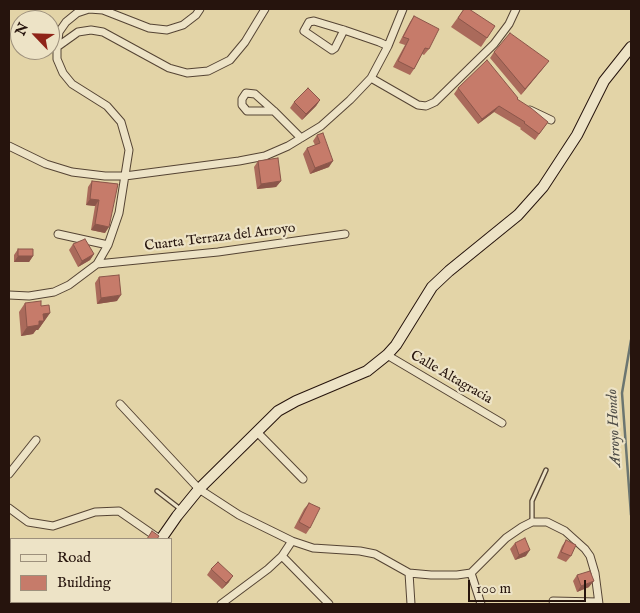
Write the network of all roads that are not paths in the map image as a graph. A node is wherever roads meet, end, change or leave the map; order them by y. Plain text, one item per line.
1 (200, 9) edge
2 (265, 9) edge
3 (403, 9) edge
4 (516, 9) edge
5 (344, 30) junction
6 (60, 31) edge
7 (60, 45) edge
8 (388, 46) junction
9 (631, 47) edge
10 (57, 60) edge
11 (371, 78) junction
12 (521, 104) edge
13 (274, 111) dead end
14 (551, 120) dead end
15 (301, 138) junction
16 (9, 146) edge
17 (125, 176) junction
18 (58, 234) dead end
19 (345, 234) dead end
20 (108, 245) junction
21 (97, 264) junction
22 (9, 295) edge
23 (387, 355) junction
24 (120, 404) dead end
25 (502, 423) dead end
26 (257, 432) junction
27 (36, 440) dead end
28 (546, 470) dead end
29 (9, 474) edge
30 (303, 479) dead end
31 (200, 489) junction
32 (157, 491) dead end
33 (9, 508) edge
34 (182, 510) junction
35 (532, 522) junction
36 (159, 538) edge
37 (162, 538) edge
38 (292, 541) junction
39 (282, 556) junction
40 (409, 573) junction
41 (471, 573) junction
42 (553, 601) dead end
43 (598, 603) edge
44 (220, 604) edge
45 (329, 604) edge
46 (410, 604) edge
47 (481, 604) edge

1 - 6 street
2 - 7 street
3 - 8 street
4 - 11 street
5 - 5 street
5 - 8 street
8 - 11 street
9 - 23 main road
10 - 17 street
11 - 15 street
12 - 14 street
13 - 15 street
15 - 17 street
16 - 17 street
17 - 20 street
18 - 20 street
19 - 21 street, Cuarta Terraza del Arroyo
20 - 21 street
21 - 22 street
23 - 25 street, Calle Altagracia
23 - 26 main road
24 - 31 street
26 - 30 street
26 - 31 main road
27 - 29 street
28 - 35 lane
31 - 34 main road
31 - 38 street
32 - 34 lane
33 - 36 street
34 - 37 main road
35 - 41 street
35 - 43 street
38 - 39 street
38 - 40 street
39 - 44 street
39 - 45 street
40 - 41 street
40 - 46 street
41 - 47 street
42 - 43 street

